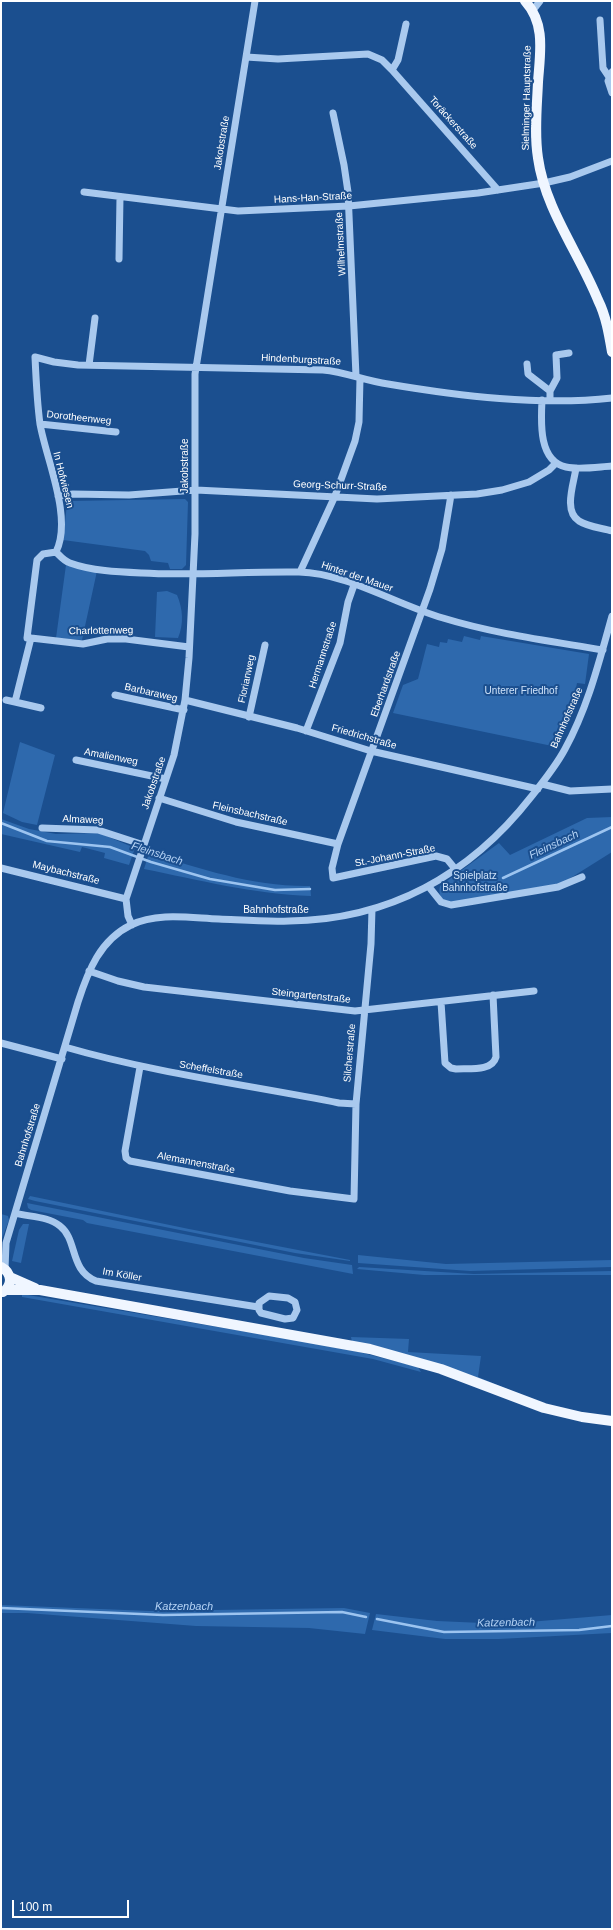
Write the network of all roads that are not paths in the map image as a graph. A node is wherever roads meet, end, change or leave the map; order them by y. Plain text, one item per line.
1 (255, 1) edge
2 (525, 1) edge
3 (540, 1) edge
4 (533, 10) junction
5 (600, 20) dead end
6 (406, 24) dead end
7 (246, 58) junction
8 (392, 70) junction
9 (610, 75) edge
10 (612, 94) edge
11 (334, 112) dead end
12 (612, 161) edge
13 (544, 183) junction
14 (498, 190) junction
15 (84, 192) dead end
16 (120, 198) junction
17 (349, 206) junction
18 (221, 209) junction
19 (119, 259) dead end
20 (95, 318) dead end
21 (612, 352) edge
22 (569, 353) dead end
23 (34, 357) joint
24 (527, 364) dead end
25 (90, 365) junction
26 (196, 366) junction
27 (358, 377) junction
28 (550, 391) junction
29 (612, 398) edge
30 (542, 400) junction
31 (550, 400) junction
32 (40, 424) junction
33 (116, 432) dead end
34 (556, 463) junction
35 (612, 466) edge
36 (576, 468) junction
37 (196, 490) junction
38 (451, 494) junction
39 (58, 496) junction
40 (335, 496) junction
41 (612, 531) edge
42 (56, 552) junction
43 (300, 572) junction
44 (193, 574) junction
45 (354, 585) junction
46 (423, 612) junction
47 (612, 616) edge
48 (31, 638) junction
49 (265, 645) dead end
50 (189, 647) junction
51 (603, 650) junction
52 (115, 695) dead end
53 (6, 700) dead end
54 (185, 700) junction
55 (15, 702) junction
56 (41, 708) dead end
57 (184, 710) junction
58 (249, 717) junction
59 (306, 731) junction
60 (372, 751) junction
61 (76, 760) dead end
62 (166, 778) junction
63 (540, 786) junction
64 (612, 788) edge
65 (159, 798) junction
66 (42, 828) dead end
67 (338, 844) junction
68 (143, 847) junction
69 (1, 868) edge
70 (456, 870) junction
71 (582, 877) dead end
72 (333, 878) joint
73 (429, 887) junction
74 (126, 899) junction
75 (372, 909) junction
76 (132, 924) junction
77 (89, 971) junction
78 (534, 991) dead end
79 (494, 995) junction
80 (441, 1002) junction
81 (364, 1011) junction
82 (1, 1043) edge
83 (65, 1047) junction
84 (62, 1059) junction
85 (140, 1067) junction
86 (356, 1104) junction
87 (354, 1199) joint
88 (15, 1213) junction
89 (6, 1245) junction
90 (1, 1253) edge
91 (5, 1271) edge
92 (40, 1290) junction
93 (4, 1291) edge
94 (258, 1307) junction
95 (612, 1421) edge

1 - 7 street, Jakobstraße
2 - 4 main road, Sielminger Hauptstraße
3 - 4 street
4 - 13 main road, Sielminger Hauptstraße
5 - 9 street
6 - 8 street
7 - 8 street, Toräckerstraße
7 - 18 street, Jakobstraße
8 - 14 street, Toräckerstraße
9 - 10 street
11 - 17 street, Wilhelmstraße
12 - 13 street, Hans-Han-Straße
13 - 14 street, Hans-Han-Straße
13 - 21 main road, Sielminger Hauptstraße
14 - 17 street, Hans-Han-Straße
15 - 16 street, Hans-Han-Straße
16 - 18 street, Hans-Han-Straße
16 - 19 street
17 - 18 street, Hans-Han-Straße
17 - 27 street, Wilhelmstraße
18 - 26 street, Jakobstraße
20 - 25 street
22 - 28 street
23 - 25 street, Hindenburgstraße
23 - 32 street, In Hofwiesen
24 - 28 street
25 - 26 street, Hindenburgstraße
26 - 27 street, Hindenburgstraße
26 - 37 street, Jakobstraße
27 - 30 street, Hindenburgstraße
27 - 40 street, Wilhelmstraße
28 - 31 street
29 - 31 street, Hindenburgstraße
30 - 31 street, Hindenburgstraße
30 - 34 street
32 - 33 street, Dorotheenweg
32 - 39 street, In Hofwiesen
34 - 36 street
34 - 38 street, Georg-Schurr-Straße
35 - 36 street
36 - 41 street
37 - 39 street, Georg-Schurr-Straße
37 - 40 street, Georg-Schurr-Straße
37 - 44 street, Jakobstraße
38 - 40 street, Georg-Schurr-Straße
38 - 46 street, Eberhardstraße
39 - 42 street, In Hofwiesen
40 - 43 street, Wilhelmstraße
42 - 44 street, Hinter der Mauer
42 - 48 street
43 - 44 street, Hinter der Mauer
43 - 45 street, Hinter der Mauer
44 - 50 street, Jakobstraße
45 - 46 street, Hinter der Mauer
45 - 59 street, Hermannstraße
46 - 51 street, Hinter der Mauer
46 - 60 street, Eberhardstraße
47 - 51 street, Bahnhofstraße
48 - 50 street, Charlottenweg
48 - 55 street
49 - 58 street, Florianweg
50 - 54 street, Jakobstraße
51 - 63 street, Bahnhofstraße
52 - 57 street, Barbaraweg
53 - 55 street
54 - 57 street, Jakobstraße
54 - 58 street, Friedrichstraße
55 - 56 street
57 - 62 street, Jakobstraße
58 - 59 street, Friedrichstraße
59 - 60 street, Friedrichstraße
60 - 63 street, Friedrichstraße
60 - 67 street, Eberhardstraße
61 - 62 street, Amalienweg
62 - 65 street, Jakobstraße
63 - 64 street, Friedrichstraße
63 - 70 street, Bahnhofstraße
65 - 67 street, Fleinsbachstraße
65 - 68 street, Jakobstraße
66 - 68 street, Almaweg
67 - 72 street, Eberhardstraße
68 - 74 street, Jakobstraße
69 - 74 street, Maybachstraße
70 - 72 street, St.-Johann-Straße
70 - 73 street, Bahnhofstraße
71 - 73 street
73 - 75 street, Bahnhofstraße
74 - 76 street, Jakobstraße
75 - 76 street, Bahnhofstraße
75 - 81 street, Silcherstraße
76 - 77 street, Bahnhofstraße
77 - 81 street, Steingartenstraße
77 - 83 street, Bahnhofstraße
78 - 79 street, Steingartenstraße
79 - 80 street, Steingartenstraße
79 - 80 street
80 - 81 street, Steingartenstraße
81 - 86 street, Silcherstraße
82 - 84 street
83 - 84 street, Bahnhofstraße
83 - 85 street, Scheffelstraße
84 - 88 street, Bahnhofstraße
85 - 86 street, Scheffelstraße
85 - 87 street, Alemannenstraße
86 - 87 street, Silcherstraße
88 - 89 street, Bahnhofstraße
88 - 94 street, Im Köller
89 - 90 street, Bahnhofstraße
89 - 91 street, Bahnhofstraße
91 - 92 main road
91 - 93 main road
92 - 93 main road
92 - 95 main road
94 - 94 street, Im Köller

